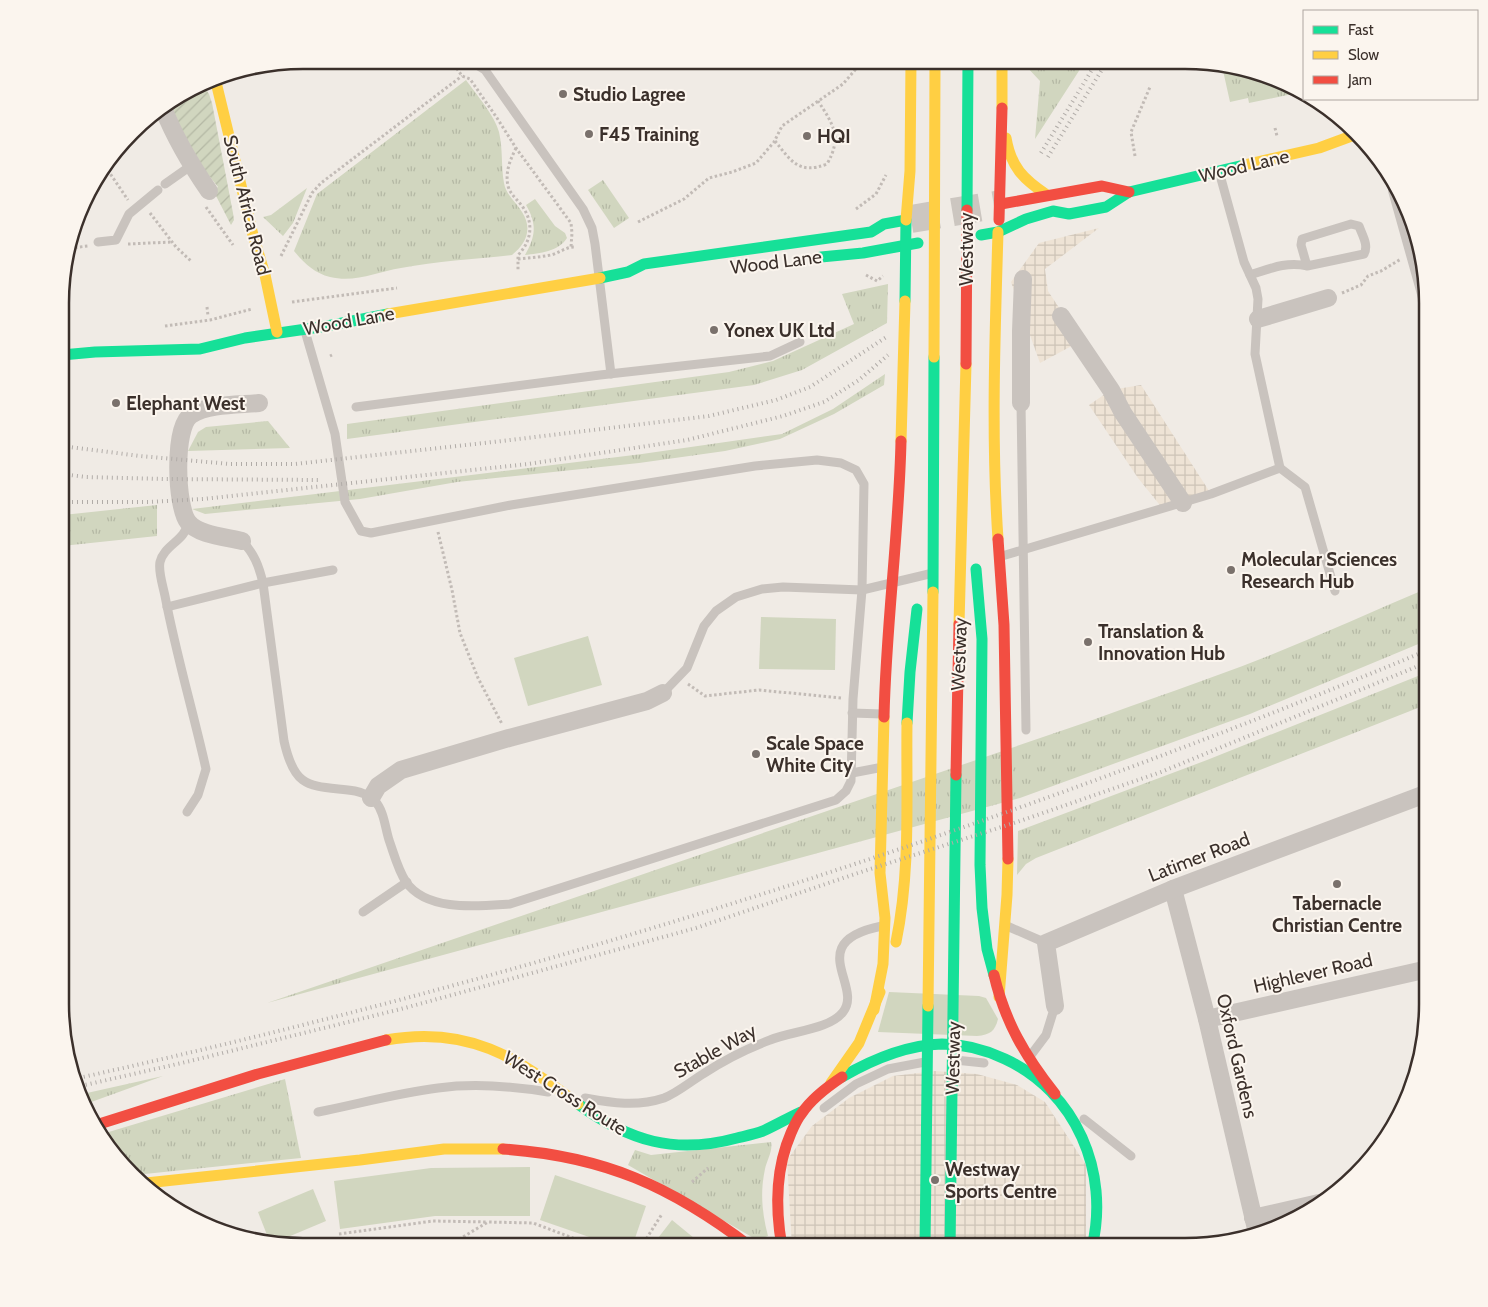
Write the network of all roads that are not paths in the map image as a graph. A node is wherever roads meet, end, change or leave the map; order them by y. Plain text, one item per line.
1 (483, 69) edge
2 (911, 69) edge
3 (935, 69) edge
4 (968, 69) edge
5 (1002, 69) edge
6 (217, 85) edge
7 (1002, 108) junction
8 (165, 113) edge
9 (1350, 136) edge
10 (192, 165) junction
11 (1219, 172) junction
12 (210, 191) road end
13 (1129, 192) junction
14 (1047, 195) junction
15 (1001, 204) junction
16 (1069, 214) junction
17 (906, 220) junction
18 (1058, 224) dead end
19 (998, 232) junction
20 (981, 235) dead end
21 (98, 242) road end
22 (918, 243) dead end
23 (905, 244) junction
24 (1008, 247) dead end
25 (863, 253) junction
26 (809, 258) dead end
27 (879, 264) dead end
28 (997, 264) junction
29 (1307, 266) junction
30 (1250, 275) junction
31 (894, 277) dead end
32 (600, 278) junction
33 (1022, 278) dead end
34 (1328, 298) road end
35 (905, 301) junction
36 (1061, 316) dead end
37 (1258, 319) junction
38 (305, 329) junction
39 (277, 332) junction
40 (800, 342) dead end
41 (69, 354) edge
42 (611, 374) junction
43 (259, 403) dead end
44 (1021, 403) joint
45 (356, 407) dead end
46 (965, 430) junction
47 (932, 468) junction
48 (1280, 468) junction
49 (1184, 503) junction
50 (188, 523) junction
51 (973, 525) dead end
52 (242, 541) joint
53 (1022, 551) junction
54 (985, 557) junction
55 (333, 570) dead end
56 (263, 583) junction
57 (862, 590) junction
58 (1335, 591) dead end
59 (167, 607) junction
60 (663, 692) joint
61 (852, 713) junction
62 (888, 714) dead end
63 (1026, 730) dead end
64 (919, 762) dead end
65 (852, 773) junction
66 (1419, 796) edge
67 (371, 798) junction
68 (187, 812) dead end
69 (407, 882) junction
70 (1173, 889) junction
71 (362, 912) dead end
72 (1046, 943) junction
73 (1419, 971) edge
74 (999, 997) junction
75 (1055, 1006) joint
76 (874, 1010) junction
77 (1207, 1019) junction
78 (1018, 1071) junction
79 (832, 1083) junction
80 (1055, 1094) junction
81 (1055, 1110) dead end
82 (318, 1112) dead end
83 (810, 1115) junction
84 (101, 1123) edge
85 (784, 1133) dead end
86 (1131, 1156) dead end
87 (151, 1182) edge
88 (1290, 1213) edge
89 (1255, 1226) edge
90 (739, 1238) edge
91 (780, 1238) edge
92 (925, 1238) edge
93 (950, 1238) edge
94 (1094, 1238) edge

1 - 32 lane
2 - 17 main road
3 - 47 main road, Westway
4 - 46 main road, Westway
5 - 7 main road
6 - 39 main road, South Africa Road
7 - 14 main road
7 - 15 main road
8 - 10 street
9 - 11 main road, Wood Lane
10 - 12 street
10 - 21 lane
11 - 13 main road, Wood Lane
11 - 30 lane
13 - 14 main road, Wood Lane
13 - 16 main road, Wood Lane
14 - 15 main road, Wood Lane
15 - 19 main road
16 - 18 main road
16 - 19 main road, Wood Lane
17 - 23 main road
17 - 32 main road, Wood Lane
19 - 20 main road, Wood Lane
19 - 28 main road
22 - 23 main road, Wood Lane
23 - 25 main road, Wood Lane
23 - 35 main road
24 - 28 main road
25 - 26 main road, Wood Lane
25 - 27 main road
28 - 74 main road
29 - 29 lane
29 - 30 lane
30 - 37 lane
31 - 35 main road
32 - 38 main road, Wood Lane
32 - 42 lane
33 - 44 street
34 - 37 street
35 - 76 main road
36 - 49 street
37 - 48 lane
38 - 39 main road, Wood Lane
38 - 57 lane
39 - 41 main road, Wood Lane
40 - 42 lane
42 - 45 lane
43 - 50 street
44 - 53 lane
46 - 51 main road
46 - 93 main road, Westway
47 - 76 main road
47 - 92 main road, Westway
48 - 49 lane
48 - 58 lane
49 - 53 lane
50 - 52 street
50 - 59 lane
52 - 56 lane
53 - 54 lane
53 - 63 lane
54 - 57 lane
54 - 74 main road
55 - 56 lane
56 - 59 lane
56 - 67 lane
57 - 60 lane
57 - 61 lane
59 - 68 lane
60 - 67 street
61 - 62 lane
61 - 65 lane
64 - 65 lane
65 - 69 lane
66 - 70 street, Latimer Road
67 - 69 lane
69 - 71 lane
70 - 72 street, Latimer Road
70 - 77 street, Oxford Gardens
72 - 75 street
72 - 82 lane, Stable Way
73 - 77 street, Highlever Road
74 - 80 main road
75 - 78 lane
76 - 79 main road
77 - 89 street, Oxford Gardens
78 - 81 lane
78 - 83 lane
79 - 80 main road
79 - 83 main road
80 - 86 lane
80 - 94 main road
83 - 84 main road, West Cross Route
83 - 85 lane
83 - 91 main road
87 - 90 main road
88 - 89 street

